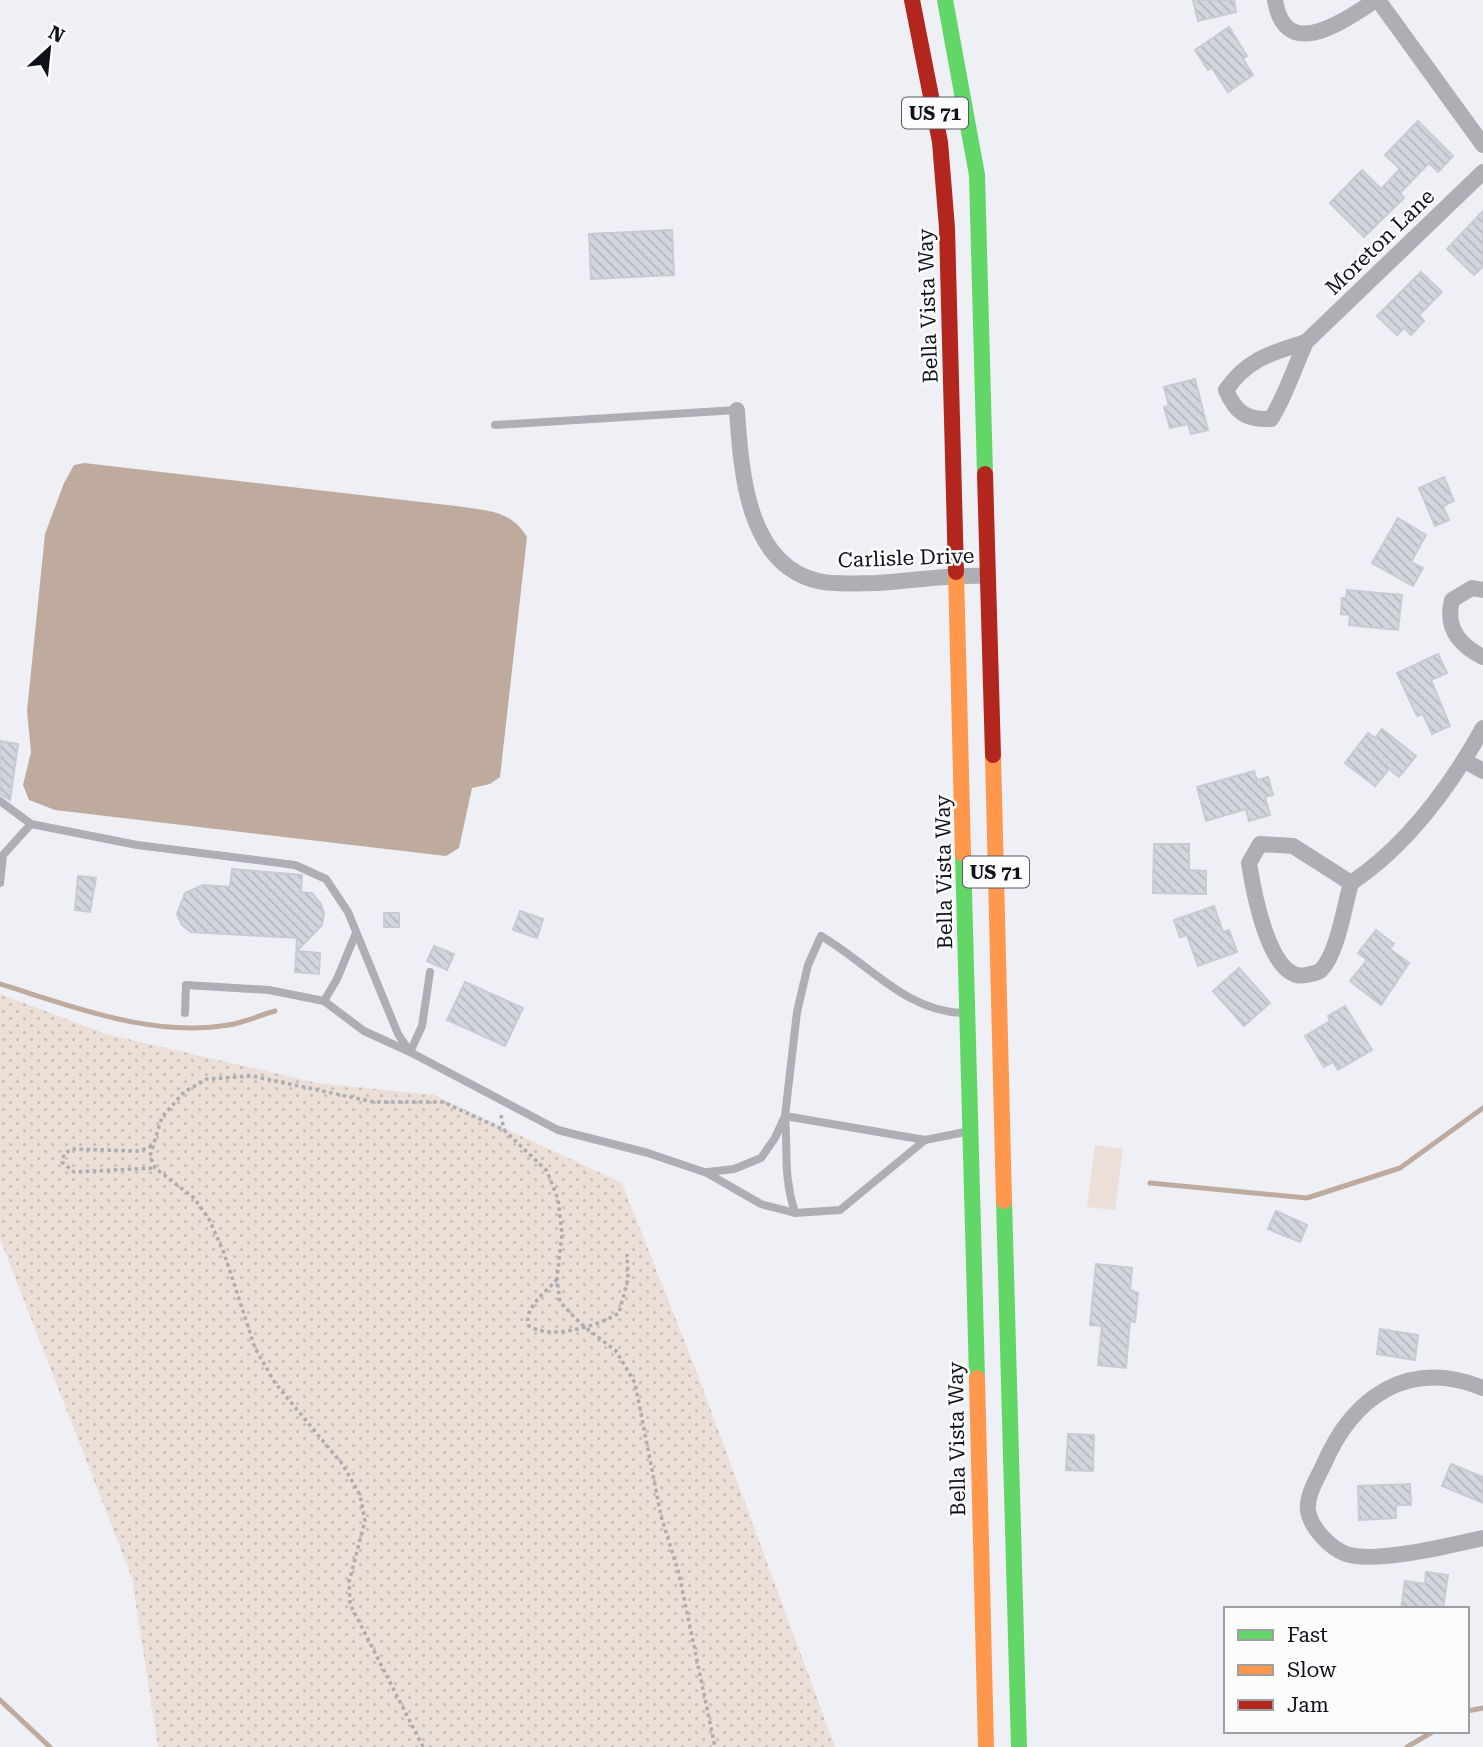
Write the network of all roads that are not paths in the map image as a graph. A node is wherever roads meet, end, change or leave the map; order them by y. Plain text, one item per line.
1 (912, 0) edge
2 (945, 0) edge
3 (1275, 0) edge
4 (1377, 0) edge
5 (1483, 145) edge
6 (1483, 172) edge
7 (1306, 342) junction
8 (737, 410) joint
9 (495, 425) dead end
10 (957, 575) junction
11 (988, 576) junction
12 (1483, 590) edge
13 (1483, 657) edge
14 (1483, 728) edge
15 (1465, 761) junction
16 (1483, 771) edge
17 (0, 801) edge
18 (31, 824) junction
19 (0, 883) edge
20 (1351, 883) junction
21 (356, 933) junction
22 (430, 972) dead end
23 (324, 1001) junction
24 (185, 1013) dead end
25 (968, 1013) junction
26 (410, 1052) junction
27 (785, 1116) junction
28 (970, 1130) junction
29 (925, 1140) junction
30 (707, 1173) junction
31 (795, 1213) junction
32 (1483, 1388) edge
33 (1483, 1538) edge
34 (986, 1747) edge
35 (1019, 1747) edge

1 - 10 main road, Bella Vista Way / US 71
2 - 11 main road, US 71
3 - 4 street
4 - 5 street
6 - 7 street, Moreton Lane
7 - 7 street, Moreton Lane
8 - 9 lane
8 - 10 street, Carlisle Drive
10 - 11 street, Carlisle Drive
10 - 25 main road, Bella Vista Way / US 71
11 - 35 main road, US 71
12 - 13 street
14 - 15 street
15 - 16 street
15 - 20 street
17 - 18 lane
18 - 19 lane
18 - 21 lane
20 - 20 street
21 - 23 lane
21 - 26 lane
22 - 26 lane
23 - 24 lane
23 - 26 lane
25 - 27 lane
25 - 28 main road, Bella Vista Way / US 71
26 - 30 lane
27 - 29 lane
27 - 30 lane
27 - 31 lane
28 - 29 lane
28 - 34 main road, Bella Vista Way / US 71
29 - 31 lane
30 - 31 lane
32 - 33 street

